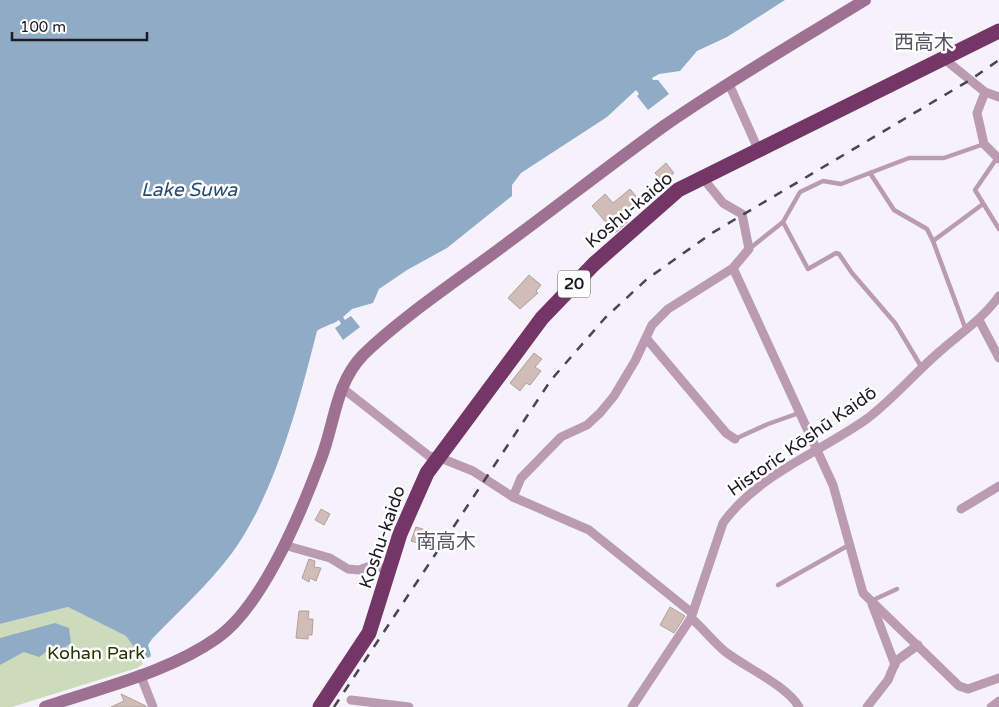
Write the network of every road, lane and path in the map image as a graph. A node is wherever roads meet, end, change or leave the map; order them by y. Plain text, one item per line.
1 (865, 0) edge
2 (999, 31) edge
3 (943, 58) junction
4 (729, 84) junction
5 (985, 92) junction
6 (999, 97) edge
7 (984, 144) junction
8 (758, 149) junction
9 (998, 159) edge
10 (870, 173) junction
11 (702, 177) junction
12 (983, 204) junction
13 (783, 222) junction
14 (999, 229) edge
15 (932, 241) junction
16 (749, 249) junction
17 (733, 268) junction
18 (999, 296) edge
19 (979, 320) junction
20 (966, 330) junction
21 (646, 338) junction
22 (999, 358) edge
23 (922, 368) junction
24 (342, 387) junction
25 (799, 413) junction
26 (735, 439) joint
27 (817, 449) junction
28 (438, 457) junction
29 (999, 486) edge
30 (513, 497) junction
31 (961, 509) dead end
32 (284, 544) junction
33 (849, 544) junction
34 (389, 569) junction
35 (778, 586) dead end
36 (897, 589) dead end
37 (871, 602) junction
38 (692, 616) junction
39 (918, 645) junction
40 (894, 664) junction
41 (140, 674) junction
42 (999, 678) edge
43 (351, 700) dead end
44 (999, 701) edge
45 (77, 702) edge
46 (45, 707) edge
47 (152, 707) edge
48 (320, 707) edge
49 (409, 707) edge
50 (632, 707) edge
51 (799, 707) edge
52 (868, 707) edge
53 (992, 707) edge

1 - 4 street
2 - 3 highway, Koshu-kaido / 20
3 - 5 street
3 - 8 highway, Koshu-kaido / 20
4 - 8 street
4 - 24 street
5 - 6 street
5 - 7 street
7 - 9 street
7 - 10 lane
8 - 11 highway, Koshu-kaido / 20
9 - 12 lane
10 - 13 lane
10 - 15 lane
11 - 16 street
11 - 28 highway, Koshu-kaido / 20
12 - 14 lane
12 - 15 lane
13 - 16 lane
13 - 23 lane
15 - 20 lane
16 - 17 street
17 - 21 street
17 - 25 street
18 - 19 street, Historic Kōshū Kaidō
19 - 20 street, Historic Kōshū Kaidō
19 - 22 street
20 - 23 street, Historic Kōshū Kaidō
21 - 26 street
21 - 30 street
23 - 27 street, Historic Kōshū Kaidō
24 - 28 street
24 - 32 street
25 - 26 lane
25 - 27 street
27 - 33 street
27 - 38 street, Historic Kōshū Kaidō
28 - 30 street
28 - 34 highway, Koshu-kaido / 20
29 - 31 street
30 - 38 street
32 - 34 street
32 - 41 street
33 - 35 lane
33 - 37 street
34 - 48 highway, Koshu-kaido / 20
36 - 37 lane
37 - 39 street
37 - 40 street
38 - 50 street, Historic Kōshū Kaidō
38 - 51 street
39 - 40 street
39 - 42 street
40 - 52 street
41 - 45 street
41 - 47 street
43 - 49 street
44 - 53 street
45 - 46 street

